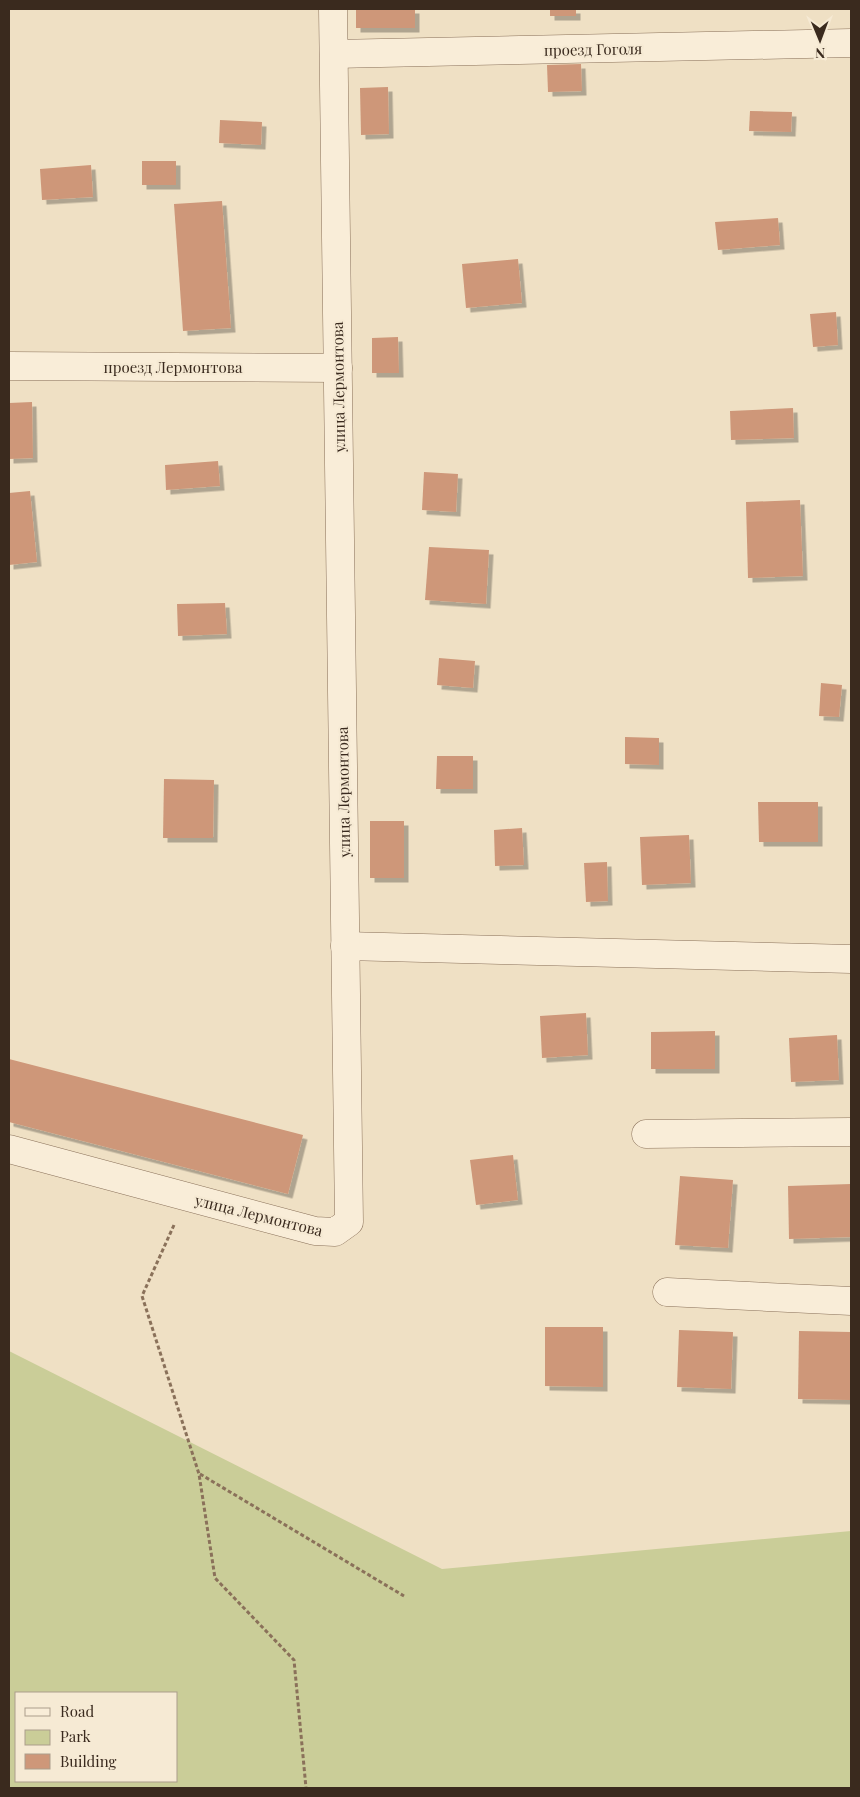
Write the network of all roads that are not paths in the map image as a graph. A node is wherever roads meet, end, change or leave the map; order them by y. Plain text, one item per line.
1 (333, 9) edge
2 (851, 43) edge
3 (334, 54) junction
4 (9, 366) edge
5 (338, 368) junction
6 (345, 946) junction
7 (851, 958) edge
8 (851, 1132) edge
9 (646, 1134) dead end
10 (9, 1149) edge
11 (666, 1292) dead end
12 (851, 1301) edge

1 - 3 street, улица Лермонтова
2 - 3 street, проезд Гоголя
3 - 5 street, улица Лермонтова
4 - 5 street, проезд Лермонтова
5 - 6 street, улица Лермонтова
6 - 7 street
6 - 10 street, улица Лермонтова
8 - 9 street
11 - 12 street

